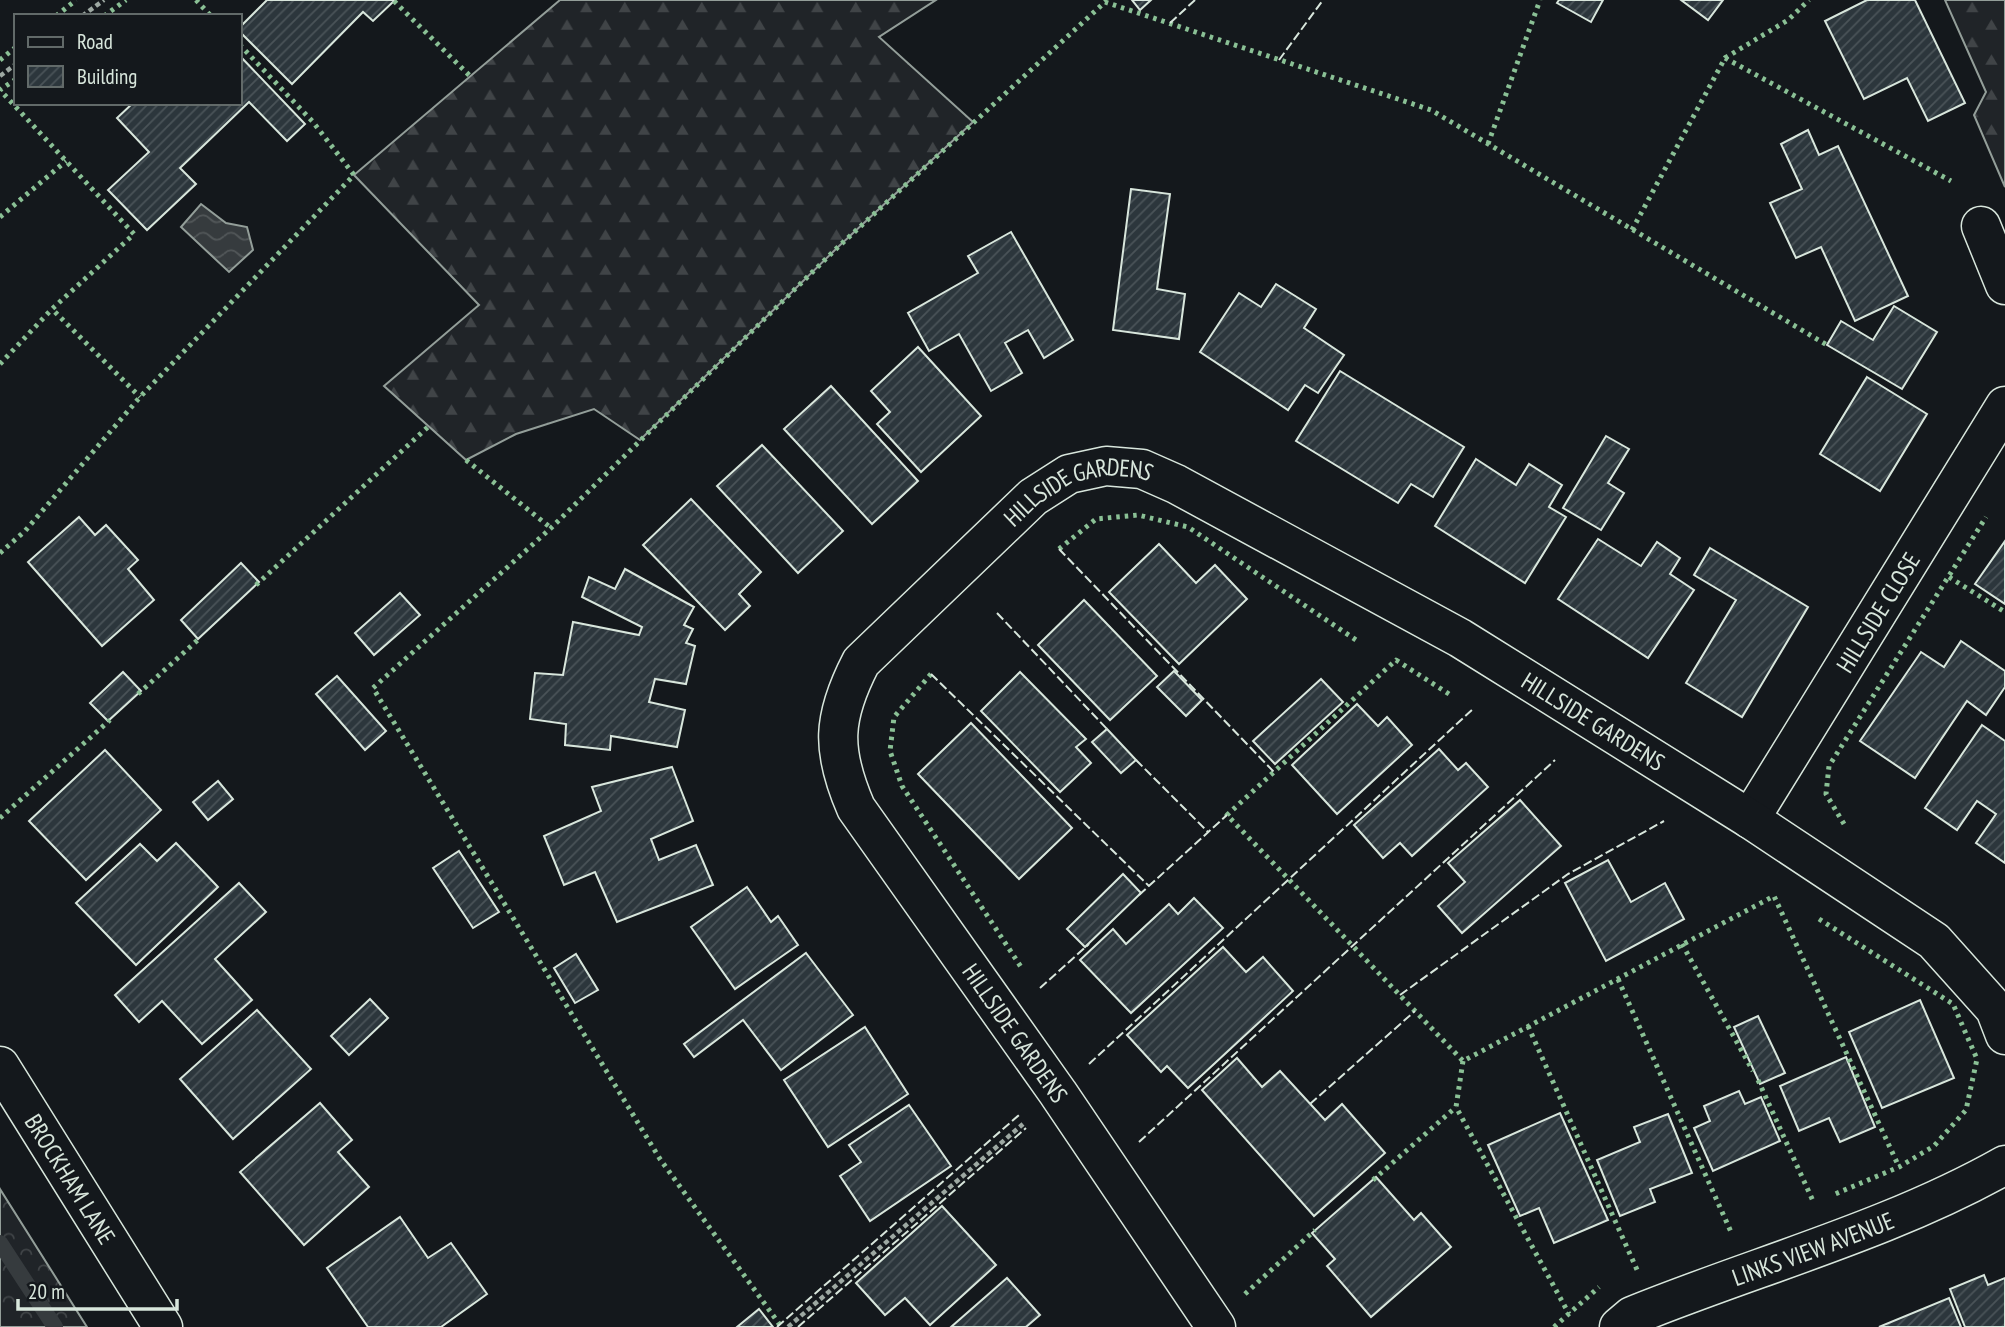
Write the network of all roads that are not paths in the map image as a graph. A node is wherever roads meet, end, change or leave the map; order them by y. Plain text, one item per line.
1 (1981, 226) dead end
2 (2005, 285) edge
3 (2005, 407) edge
4 (1750, 819) junction
5 (2005, 1035) edge
6 (0, 1066) edge
7 (2005, 1165) edge
8 (163, 1327) edge
9 (1216, 1327) edge
10 (1619, 1327) edge

1 - 2 street
3 - 4 street, HILLSIDE CLOSE
4 - 5 street, HILLSIDE GARDENS
4 - 9 street, HILLSIDE GARDENS
6 - 8 street, BROCKHAM LANE
7 - 10 street, LINKS VIEW AVENUE

